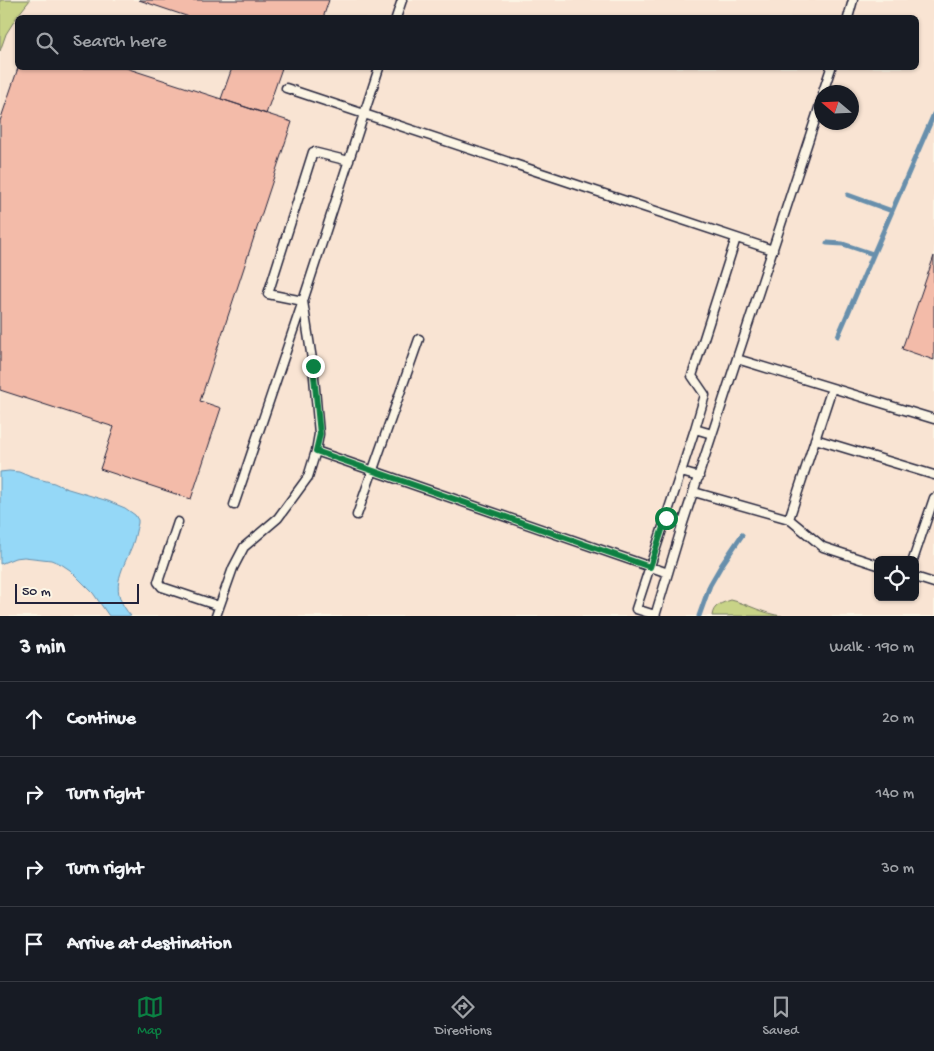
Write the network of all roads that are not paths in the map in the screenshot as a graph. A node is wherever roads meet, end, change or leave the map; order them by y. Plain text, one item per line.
1 (402, 0) edge
2 (854, 0) edge
3 (397, 15) edge
4 (849, 15) edge
5 (378, 70) edge
6 (831, 70) edge
7 (826, 85) edge
8 (286, 88) dead end
9 (364, 115) junction
10 (814, 123) edge
11 (349, 161) junction
12 (736, 238) junction
13 (772, 250) junction
14 (302, 301) junction
15 (419, 339) dead end
16 (737, 359) junction
17 (832, 388) junction
18 (934, 419) edge
19 (695, 428) junction
20 (712, 434) junction
21 (815, 439) junction
22 (316, 451) junction
23 (373, 471) junction
24 (681, 472) junction
25 (934, 475) edge
26 (698, 477) junction
27 (694, 492) junction
28 (934, 498) edge
29 (234, 505) dead end
30 (357, 516) dead end
31 (666, 518) junction
32 (789, 519) junction
33 (178, 522) dead end
34 (683, 523) junction
35 (925, 524) junction
36 (934, 527) edge
37 (914, 556) edge
38 (874, 564) edge
39 (650, 567) junction
40 (668, 573) junction
41 (919, 578) edge
42 (934, 583) edge
43 (219, 606) junction
44 (216, 616) edge
45 (655, 616) edge

1 - 3 lane
2 - 4 lane
5 - 9 lane
6 - 7 lane
8 - 9 lane
9 - 11 lane
9 - 12 lane
10 - 13 lane
11 - 14 lane
11 - 14 lane
12 - 13 lane
12 - 19 lane
13 - 16 lane
14 - 22 lane
14 - 29 lane
15 - 23 lane
16 - 17 lane
16 - 20 lane
17 - 18 lane
17 - 21 lane
19 - 20 lane
19 - 24 lane
20 - 26 lane
21 - 25 lane
21 - 32 lane
22 - 23 lane
22 - 43 lane
23 - 30 lane
23 - 39 lane
24 - 26 lane
24 - 31 lane
26 - 27 lane
27 - 32 lane
27 - 34 lane
28 - 35 lane
31 - 34 lane
31 - 39 lane
32 - 38 lane
33 - 43 lane
34 - 40 lane
35 - 36 lane
35 - 37 lane
39 - 40 lane
39 - 45 lane
40 - 45 lane
41 - 42 lane
43 - 44 lane

